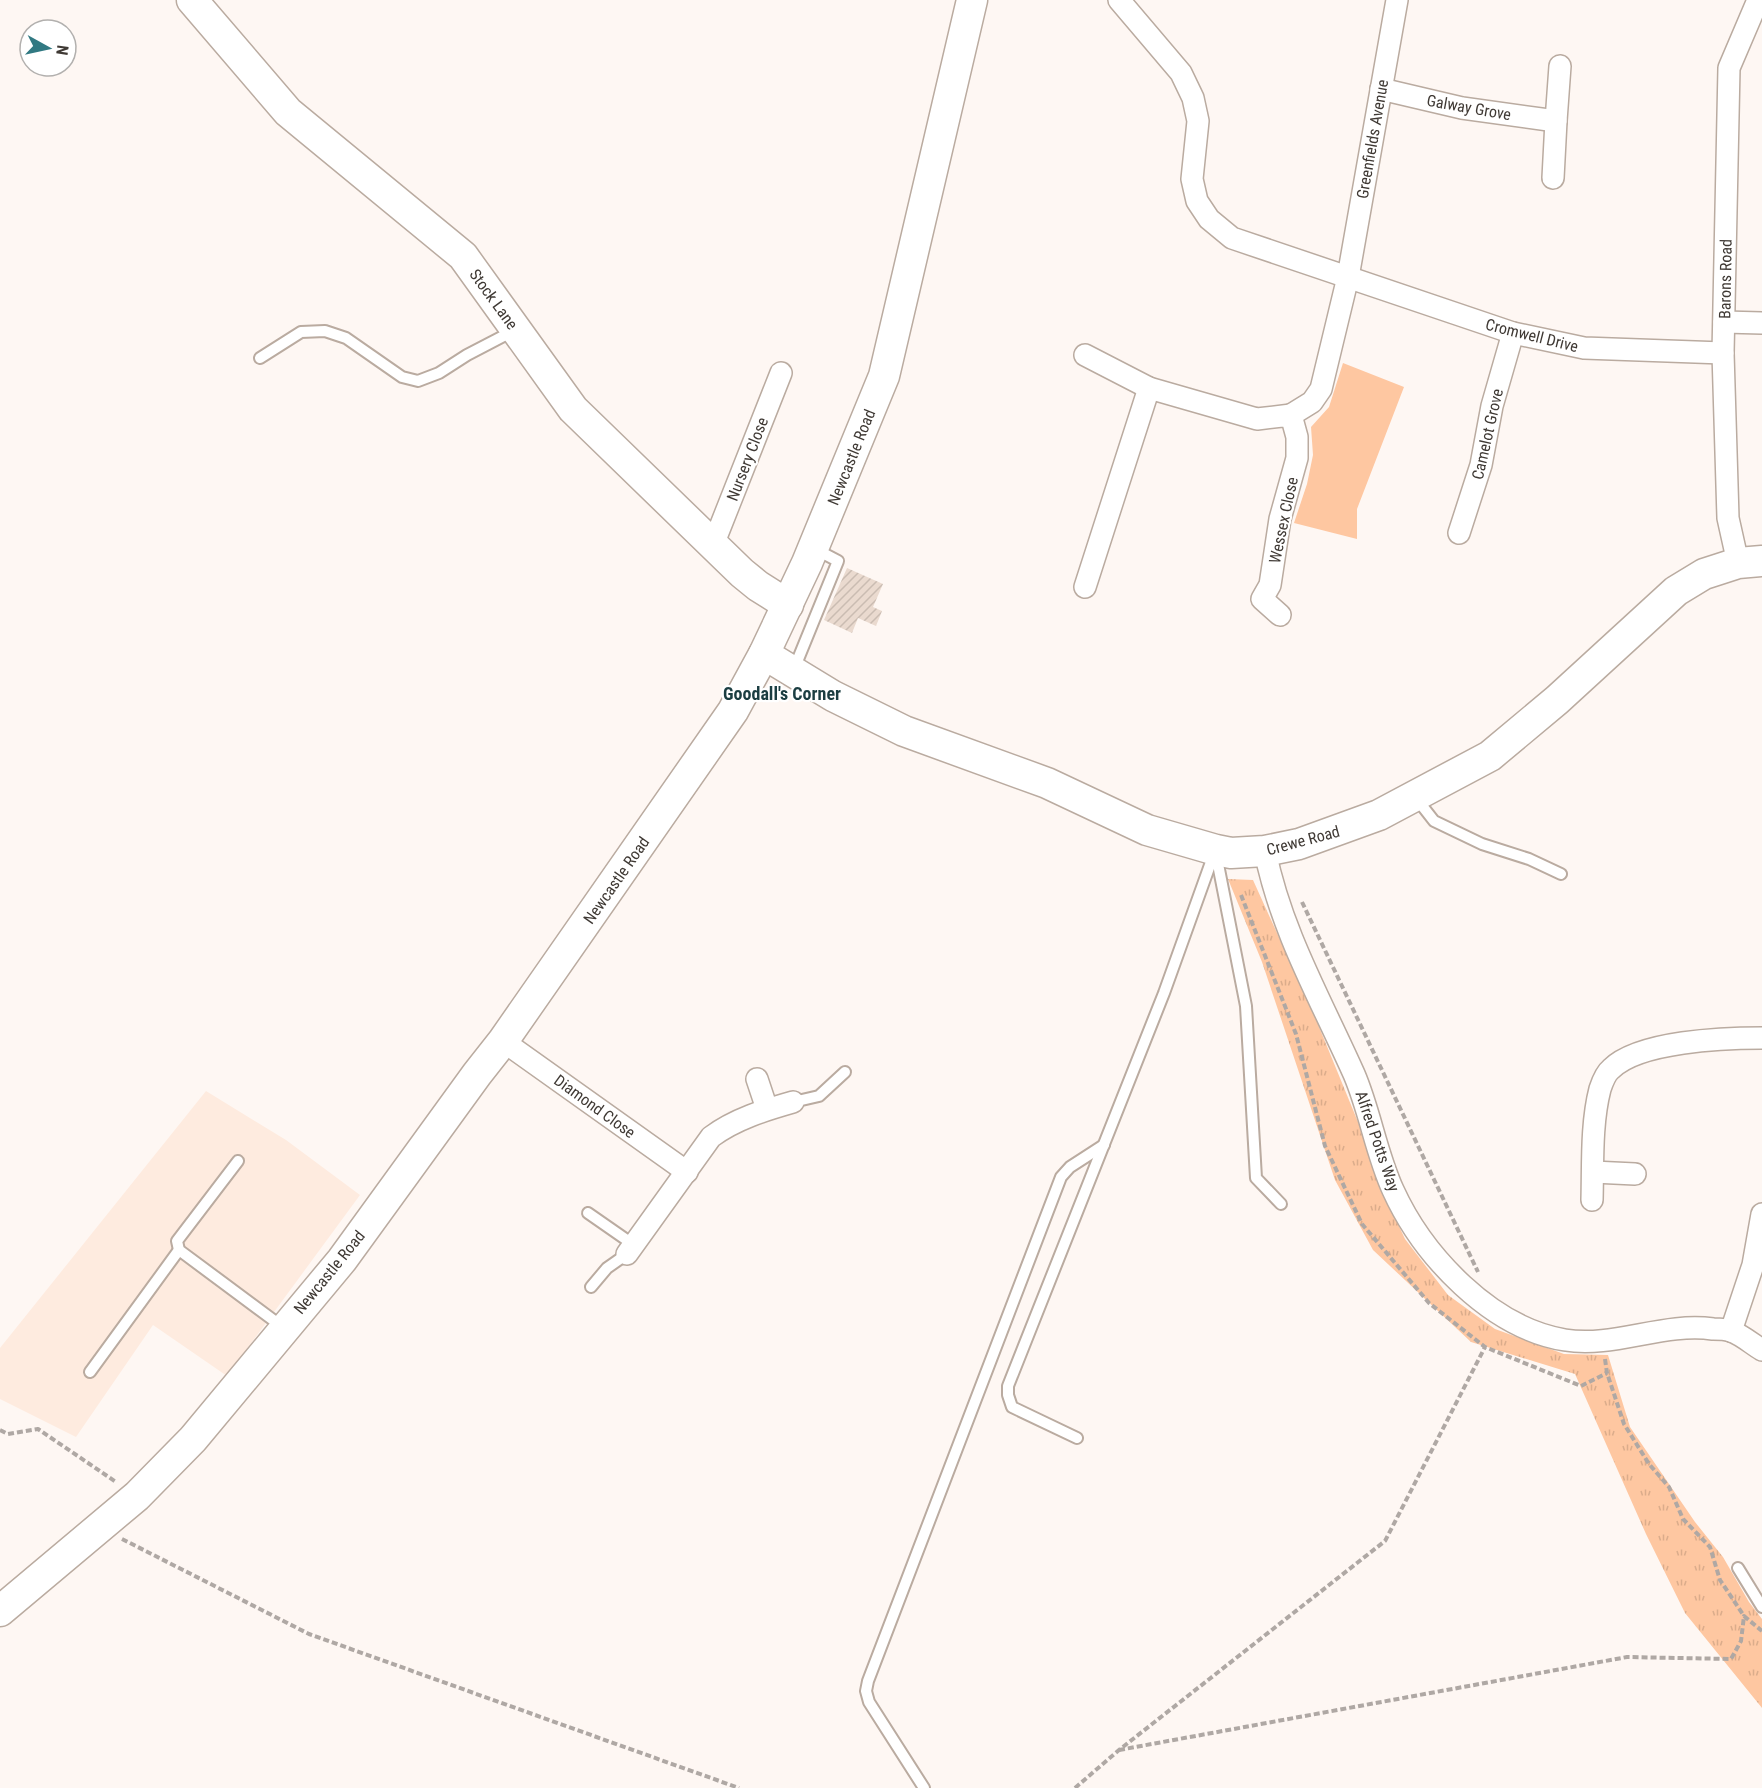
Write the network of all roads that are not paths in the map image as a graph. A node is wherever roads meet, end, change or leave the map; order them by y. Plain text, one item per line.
1 (192, 0) edge
2 (972, 0) edge
3 (1119, 0) edge
4 (1397, 0) edge
5 (1758, 0) edge
6 (1560, 66) dead end
7 (1382, 89) junction
8 (1556, 121) junction
9 (1553, 178) dead end
10 (1348, 277) junction
11 (1724, 322) junction
12 (1762, 323) edge
13 (516, 330) junction
14 (1513, 333) junction
15 (1723, 353) junction
16 (1085, 355) dead end
17 (260, 358) dead end
18 (781, 373) dead end
19 (1149, 388) junction
20 (1292, 415) junction
21 (1459, 533) dead end
22 (713, 545) junction
23 (814, 548) junction
24 (1750, 562) edge
25 (1085, 587) dead end
26 (788, 605) junction
27 (1280, 615) dead end
28 (764, 654) junction
29 (793, 672) junction
30 (1416, 797) junction
31 (1216, 850) junction
32 (1265, 851) junction
33 (1561, 874) dead end
34 (1762, 1038) edge
35 (503, 1041) junction
36 (845, 1072) dead end
37 (757, 1079) dead end
38 (793, 1102) joint
39 (767, 1109) junction
40 (1104, 1146) junction
41 (238, 1161) dead end
42 (687, 1172) junction
43 (1593, 1172) junction
44 (1635, 1174) dead end
45 (1592, 1200) dead end
46 (1281, 1204) dead end
47 (588, 1213) dead end
48 (1762, 1214) edge
49 (178, 1250) junction
50 (631, 1250) junction
51 (591, 1287) dead end
52 (285, 1328) junction
53 (1731, 1331) junction
54 (1762, 1350) edge
55 (90, 1372) dead end
56 (1077, 1438) dead end
57 (1738, 1568) dead end
58 (1762, 1607) edge
59 (0, 1611) edge
60 (924, 1788) edge

1 - 13 main road, Stock Lane
2 - 23 main road, Newcastle Road
3 - 10 street, Cromwell Drive
4 - 7 street, Greenfields Avenue
5 - 11 street, Barons Road
6 - 8 street
7 - 8 street, Galway Grove
7 - 10 street, Greenfields Avenue
8 - 9 street
10 - 14 street, Cromwell Drive
10 - 20 street
11 - 12 street
11 - 15 street, Barons Road
13 - 17 lane
13 - 22 main road, Stock Lane
14 - 15 street, Cromwell Drive
14 - 21 street, Camelot Grove
15 - 24 street, Barons Road
16 - 19 street
18 - 22 street, Nursery Close
19 - 20 street
19 - 25 street
20 - 27 street, Wessex Close
22 - 26 main road, Stock Lane
23 - 26 main road, Newcastle Road
23 - 29 lane
24 - 30 main road, Crewe Road
26 - 28 main road, Newcastle Road
28 - 29 main road, Crewe Road
28 - 35 main road, Newcastle Road
29 - 31 main road, Crewe Road
30 - 32 main road, Crewe Road
30 - 33 lane
31 - 32 main road, Crewe Road
31 - 40 lane
31 - 46 lane
32 - 53 street, Alfred Potts Way
34 - 43 street
35 - 42 street, Diamond Close
35 - 52 main road, Newcastle Road
36 - 38 lane
37 - 39 street
38 - 39 street
39 - 42 street
40 - 56 lane
40 - 60 lane
41 - 49 lane
42 - 50 street
43 - 44 street
43 - 45 street
47 - 50 lane
48 - 53 street
49 - 52 lane
49 - 55 lane
50 - 51 lane
52 - 59 main road, Newcastle Road
53 - 54 street, Alfred Potts Way
57 - 58 lane

